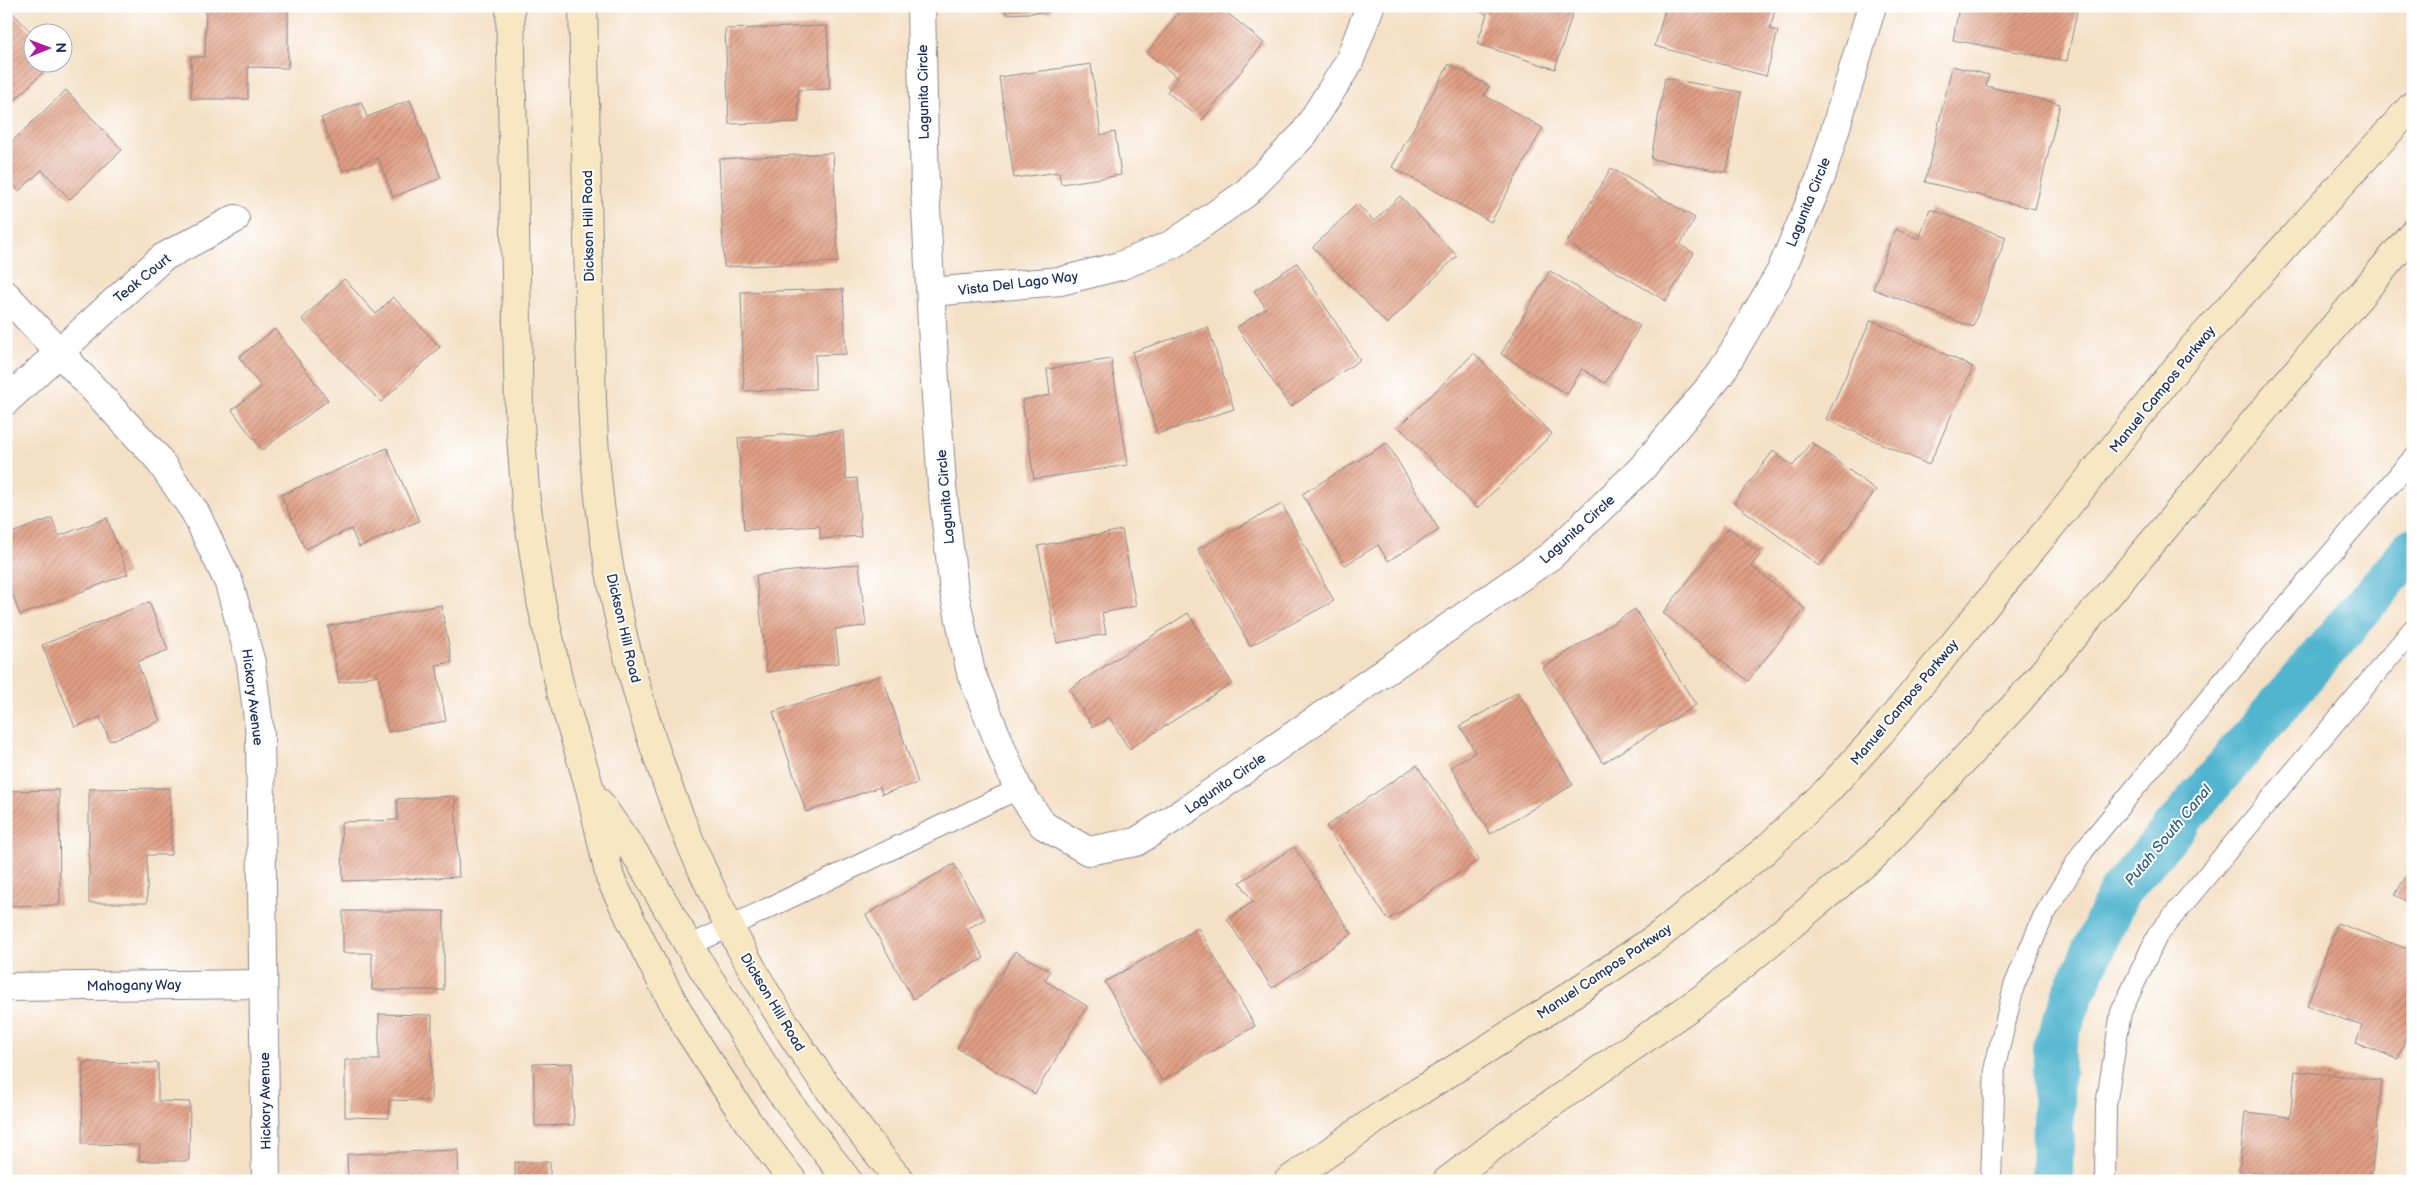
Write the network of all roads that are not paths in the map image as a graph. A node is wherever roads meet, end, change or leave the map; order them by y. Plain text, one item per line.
1 (510, 6) edge
2 (583, 6) edge
3 (921, 6) edge
4 (1370, 6) edge
5 (1872, 6) edge
6 (2413, 105) edge
7 (235, 219) dead end
8 (2413, 233) edge
9 (931, 292) junction
10 (6, 295) edge
11 (60, 352) junction
12 (6, 402) edge
13 (2413, 458) edge
14 (2413, 629) edge
15 (1018, 789) junction
16 (590, 790) junction
17 (730, 927) junction
18 (688, 946) junction
19 (262, 984) junction
20 (6, 987) edge
21 (266, 1181) edge
22 (793, 1181) edge
23 (848, 1181) edge
24 (901, 1181) edge
25 (1288, 1181) edge
26 (1447, 1181) edge
27 (1991, 1181) edge
28 (2105, 1181) edge

1 - 16 street
2 - 17 street, Dickson Hill Road
3 - 9 street, Lagunita Circle
4 - 9 street, Vista Del Lago Way
5 - 15 street, Lagunita Circle
6 - 25 street, Manuel Campos Parkway
7 - 11 street, Teak Court
8 - 26 street
9 - 15 street, Lagunita Circle
10 - 11 street, Hickory Avenue
11 - 12 street, Teak Court
11 - 19 street, Hickory Avenue
13 - 27 lane
14 - 28 lane
15 - 17 lane
16 - 18 street
16 - 22 street
17 - 18 lane
17 - 24 street, Dickson Hill Road
18 - 23 street
19 - 20 street, Mahogany Way
19 - 21 street, Hickory Avenue

